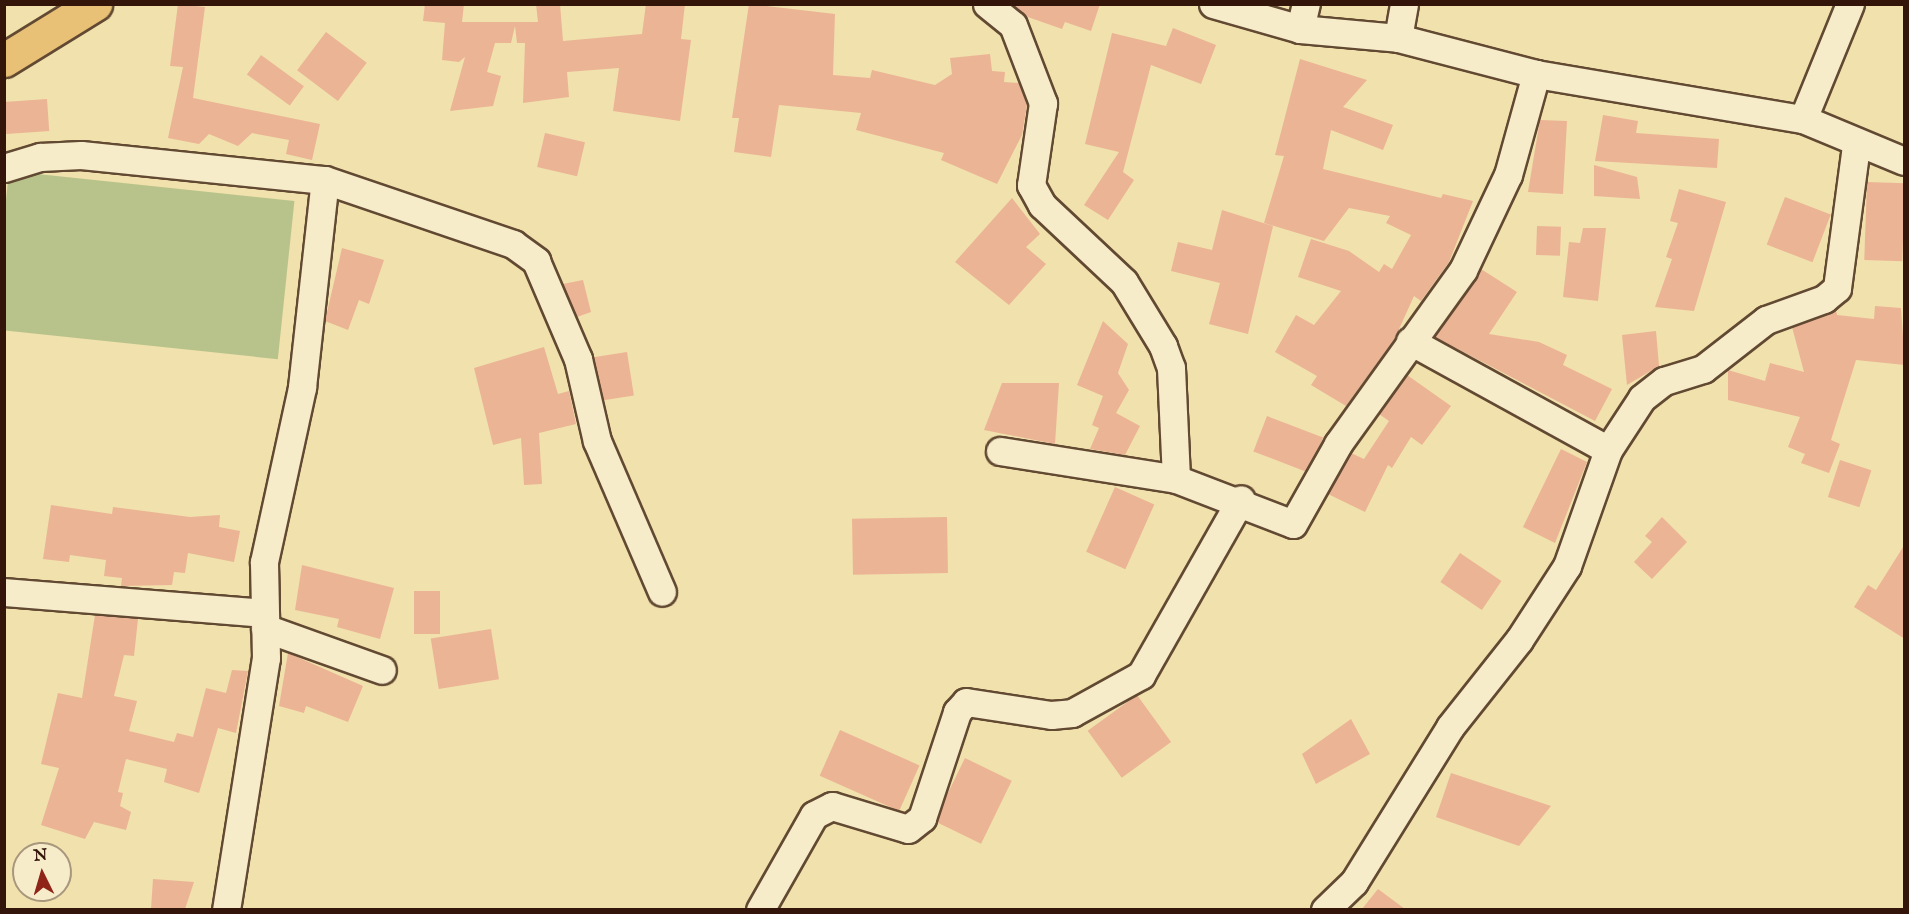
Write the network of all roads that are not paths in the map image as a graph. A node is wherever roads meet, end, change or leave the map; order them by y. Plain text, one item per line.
1 (95, 4) edge
2 (987, 4) edge
3 (1213, 4) edge
4 (1404, 4) edge
5 (1850, 4) edge
6 (1303, 17) edge
7 (1398, 38) junction
8 (4, 60) edge
9 (1536, 74) junction
10 (1803, 119) junction
11 (1856, 144) junction
12 (1905, 162) edge
13 (4, 168) edge
14 (325, 180) junction
15 (1410, 341) junction
16 (1608, 450) junction
17 (1000, 451) dead end
18 (1176, 479) junction
19 (1241, 499) junction
20 (4, 592) edge
21 (662, 592) dead end
22 (264, 621) junction
23 (382, 670) dead end
24 (226, 909) edge
25 (760, 909) edge
26 (1325, 909) edge

1 - 8 main road
2 - 18 street
3 - 6 street
4 - 7 street
5 - 10 street
6 - 7 street
7 - 9 street
9 - 10 street
9 - 15 street
10 - 11 street
11 - 12 street
11 - 16 street
13 - 14 street
14 - 21 street
14 - 22 street
15 - 16 street
15 - 19 street
16 - 26 street
17 - 18 street
18 - 19 street
19 - 25 street
20 - 22 street
22 - 23 street
22 - 24 street

